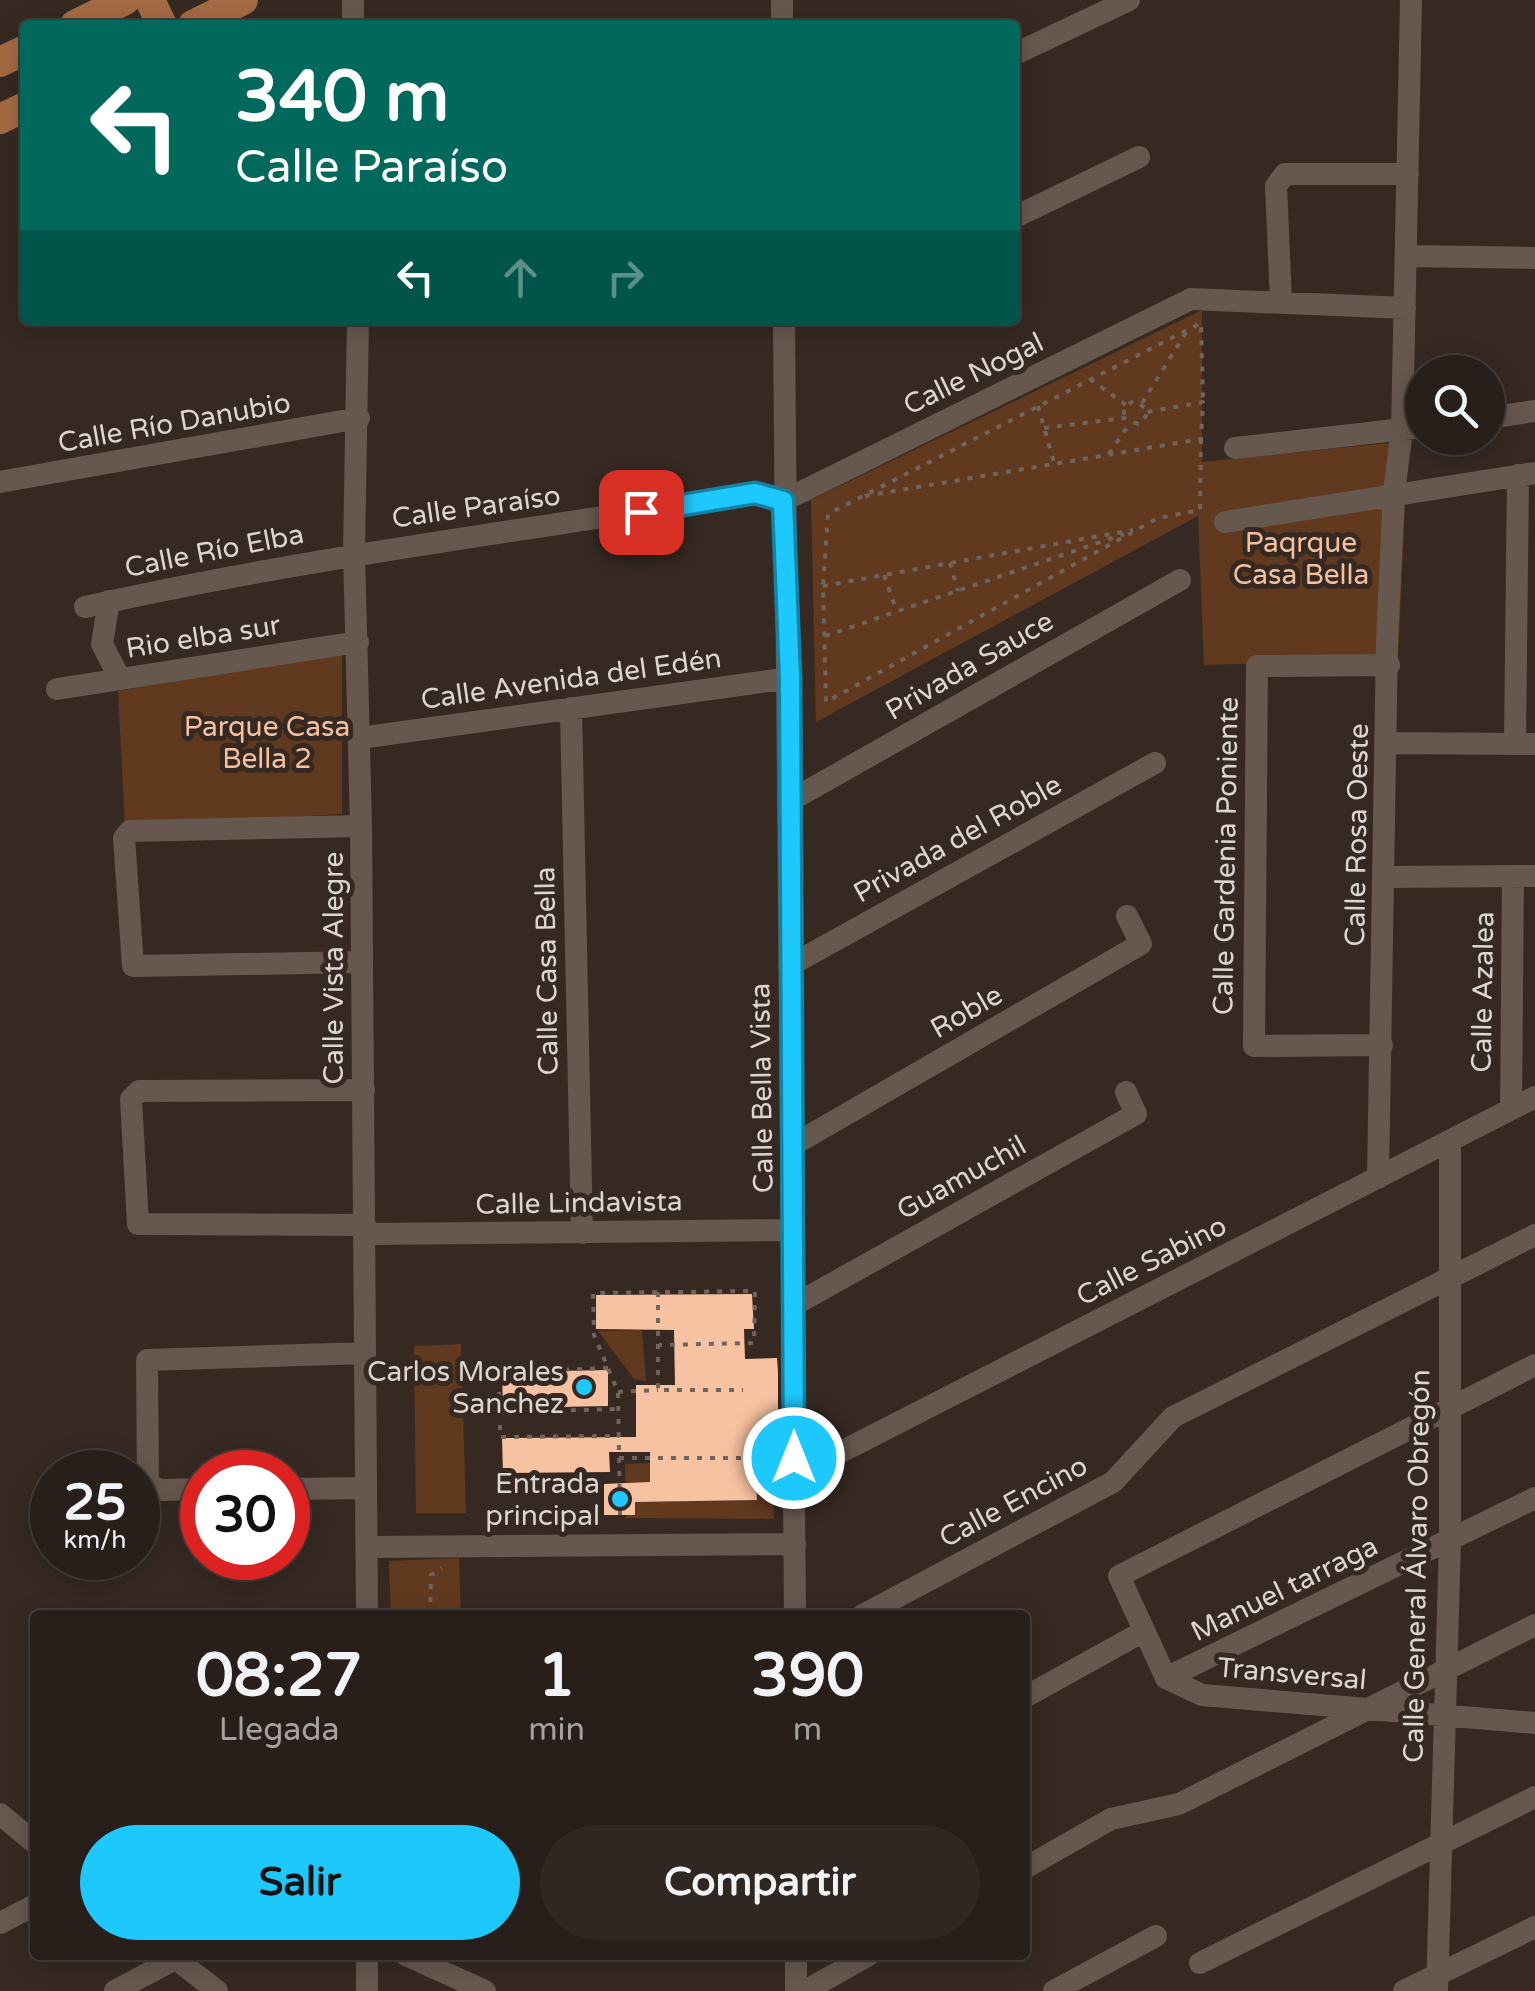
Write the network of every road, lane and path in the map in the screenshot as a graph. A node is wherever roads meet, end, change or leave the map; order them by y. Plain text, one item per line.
1 (125, 0) edge
2 (243, 0) edge
3 (1130, 0) edge
4 (1412, 0) edge
5 (84, 14) edge
6 (203, 20) edge
7 (1020, 52) edge
8 (1138, 157) dead end
9 (1408, 174) junction
10 (1020, 215) edge
11 (1406, 256) junction
12 (1535, 258) edge
13 (1282, 301) junction
14 (1405, 308) junction
15 (358, 325) edge
16 (790, 325) edge
17 (1188, 329) junction
18 (1408, 355) edge
19 (1090, 379) junction
20 (1203, 402) junction
21 (1142, 403) junction
22 (1126, 405) junction
23 (1038, 406) junction
24 (1535, 411) edge
25 (1147, 412) junction
26 (1505, 415) edge
27 (359, 418) junction
28 (1124, 418) junction
29 (1130, 423) junction
30 (1044, 428) junction
31 (1405, 429) edge
32 (1202, 439) junction
33 (1235, 448) dead end
34 (1405, 453) edge
35 (1109, 454) junction
36 (1054, 464) junction
37 (1526, 474) edge
38 (0, 482) edge
39 (1394, 492) junction
40 (860, 497) junction
41 (783, 501) junction
42 (1225, 522) dead end
43 (1138, 529) junction
44 (354, 552) junction
45 (950, 563) junction
46 (884, 575) junction
47 (1180, 580) dead end
48 (823, 586) junction
49 (958, 591) junction
50 (109, 601) junction
51 (85, 607) dead end
52 (1525, 609) edge
53 (897, 612) junction
54 (824, 636) junction
55 (358, 642) junction
56 (1389, 665) junction
57 (790, 678) junction
58 (120, 679) junction
59 (57, 689) dead end
60 (571, 708) junction
61 (360, 738) junction
62 (1525, 743) edge
63 (1389, 744) junction
64 (1154, 763) dead end
65 (788, 802) junction
66 (362, 826) junction
67 (1524, 876) edge
68 (1384, 877) junction
69 (1127, 916) dead end
70 (362, 962) junction
71 (790, 966) junction
72 (1382, 1045) junction
73 (364, 1090) junction
74 (1126, 1092) dead end
75 (1535, 1097) edge
76 (1511, 1110) junction
77 (1450, 1141) junction
78 (794, 1145) junction
79 (1378, 1178) junction
80 (365, 1230) junction
81 (793, 1230) junction
82 (582, 1232) junction
83 (1535, 1235) edge
84 (1449, 1278) junction
85 (658, 1292) junction
86 (794, 1305) junction
87 (659, 1345) junction
88 (366, 1354) junction
89 (1535, 1366) edge
90 (608, 1368) junction
91 (658, 1390) junction
92 (743, 1390) dead end
93 (618, 1392) junction
94 (1449, 1408) junction
95 (618, 1409) junction
96 (500, 1412) junction
97 (619, 1436) junction
98 (620, 1458) junction
99 (762, 1458) dead end
100 (794, 1476) junction
101 (366, 1488) junction
102 (180, 1489) edge
103 (310, 1489) edge
104 (1535, 1498) edge
105 (620, 1514) dead end
106 (1450, 1541) junction
107 (795, 1544) junction
108 (367, 1546) junction
109 (445, 1567) dead end
110 (367, 1610) edge
111 (430, 1610) edge
112 (794, 1610) edge
113 (872, 1610) edge
114 (1535, 1624) edge
115 (1144, 1632) junction
116 (1446, 1670) junction
117 (1166, 1678) junction
118 (1030, 1694) edge
119 (1367, 1710) junction
120 (1444, 1716) junction
121 (1535, 1724) edge
122 (1535, 1797) edge
123 (0, 1814) edge
124 (30, 1839) edge
125 (1442, 1842) junction
126 (1030, 1865) edge
127 (30, 1908) edge
128 (0, 1924) edge
129 (1535, 1927) edge
130 (1156, 1936) dead end
131 (168, 1960) edge
132 (177, 1960) edge
133 (367, 1960) edge
134 (417, 1960) edge
135 (796, 1960) edge
136 (860, 1960) edge
137 (1200, 1962) dead end
138 (1437, 1983) edge
139 (114, 1991) edge
140 (217, 1991) edge
141 (367, 1991) edge
142 (485, 1991) edge
143 (796, 1991) edge
144 (805, 1991) edge
145 (1054, 1991) edge
146 (1404, 1991) edge

1 - 5 main road
2 - 6 main road
3 - 7 street
4 - 9 street
8 - 10 street
9 - 11 street
9 - 13 street
11 - 12 street
11 - 14 street
13 - 14 street
13 - 41 street, Calle Nogal
14 - 18 street
15 - 27 street, Calle Vista Alegre
16 - 41 street, Calle Bella Vista
17 - 19 path
17 - 20 path
17 - 21 path
19 - 22 path
19 - 23 path
20 - 25 path
20 - 32 path
21 - 22 path
21 - 25 path
22 - 28 path
23 - 30 path
23 - 40 path
24 - 26 street
25 - 29 path
27 - 38 street, Calle Río Danubio
27 - 44 street, Calle Vista Alegre
28 - 29 path
28 - 30 path
29 - 35 path
30 - 36 path
31 - 33 street
32 - 35 path
32 - 43 path
34 - 39 street, Calle Rosa Oeste
35 - 36 path
36 - 40 path
37 - 39 street
37 - 52 street
39 - 42 street
39 - 56 street, Calle Rosa Oeste
40 - 48 path
41 - 44 street, Calle Paraíso
41 - 57 street, Calle Bella Vista
43 - 45 path
43 - 49 path
43 - 54 path
44 - 50 street, Calle Río Elba
44 - 55 street, Calle Vista Alegre
45 - 46 path
45 - 49 path
46 - 48 path
46 - 53 path
47 - 65 street, Privada Sauce
48 - 54 path
49 - 53 path
50 - 51 street, Calle Río Elba
50 - 58 street
52 - 62 street
53 - 54 path
55 - 58 street, Rio elba sur
55 - 61 street, Calle Vista Alegre
56 - 63 street, Calle Rosa Oeste
56 - 72 street, Calle Gardenia Poniente
57 - 60 street, Calle Avenida del Edén
57 - 65 street, Calle Bella Vista
58 - 59 street, Rio elba sur
60 - 61 street, Calle Avenida del Edén
60 - 82 street, Calle Casa Bella
61 - 66 street, Calle Vista Alegre
62 - 63 street
63 - 68 street, Calle Rosa Oeste
64 - 71 street, Privada del Roble
65 - 71 street, Calle Bella Vista
66 - 70 street, Calle Vista Alegre
66 - 70 street
67 - 68 street
67 - 76 street, Calle Azalea
68 - 72 street, Calle Rosa Oeste
69 - 78 street, Roble
70 - 73 street, Calle Vista Alegre
71 - 78 street, Calle Bella Vista
72 - 79 street, Calle Rosa Oeste
73 - 80 street, Calle Vista Alegre
73 - 80 street, Calle Lindavista
74 - 86 street, Guamuchil
75 - 76 street, Calle Sabino
76 - 77 street, Calle Sabino
77 - 79 street, Calle Sabino
77 - 84 street, Calle General Álvaro Obregón
78 - 81 street, Calle Bella Vista
79 - 100 street, Calle Sabino
80 - 82 street, Calle Lindavista
80 - 88 street, Calle Vista Alegre
81 - 82 street, Calle Lindavista
81 - 86 street, Calle Bella Vista
83 - 84 street
84 - 94 street, Calle General Álvaro Obregón
84 - 113 street, Calle Encino
85 - 87 path
85 - 87 path
85 - 90 path
86 - 100 street, Calle Bella Vista
87 - 91 path
88 - 101 street, Calle Vista Alegre
88 - 102 street
89 - 94 street
90 - 93 path
90 - 96 path
91 - 92 path
91 - 93 path
93 - 95 path
94 - 106 street, Calle General Álvaro Obregón
94 - 115 street
95 - 96 path
95 - 97 path
96 - 97 path
97 - 98 path
98 - 99 path
98 - 105 path
100 - 107 street, Calle Bella Vista
101 - 103 street
101 - 108 street, Calle Vista Alegre
104 - 106 street, Manuel tarraga
106 - 116 street, Calle General Álvaro Obregón
106 - 117 street, Manuel tarraga
107 - 108 street
107 - 112 street, Calle Bella Vista
108 - 110 street, Calle Vista Alegre
109 - 111 path
114 - 116 street
115 - 117 street
115 - 118 street
116 - 119 street
116 - 120 street, Calle General Álvaro Obregón
117 - 119 street, Transversal
119 - 120 street, Transversal
119 - 126 street
120 - 121 street, Transversal
120 - 125 street, Calle General Álvaro Obregón
122 - 125 street
123 - 124 street
125 - 137 street
125 - 138 street, Calle General Álvaro Obregón
127 - 128 street
129 - 138 street
130 - 145 street
131 - 139 street
132 - 140 street
133 - 141 street
134 - 142 street
135 - 143 street
136 - 144 street
138 - 146 street

